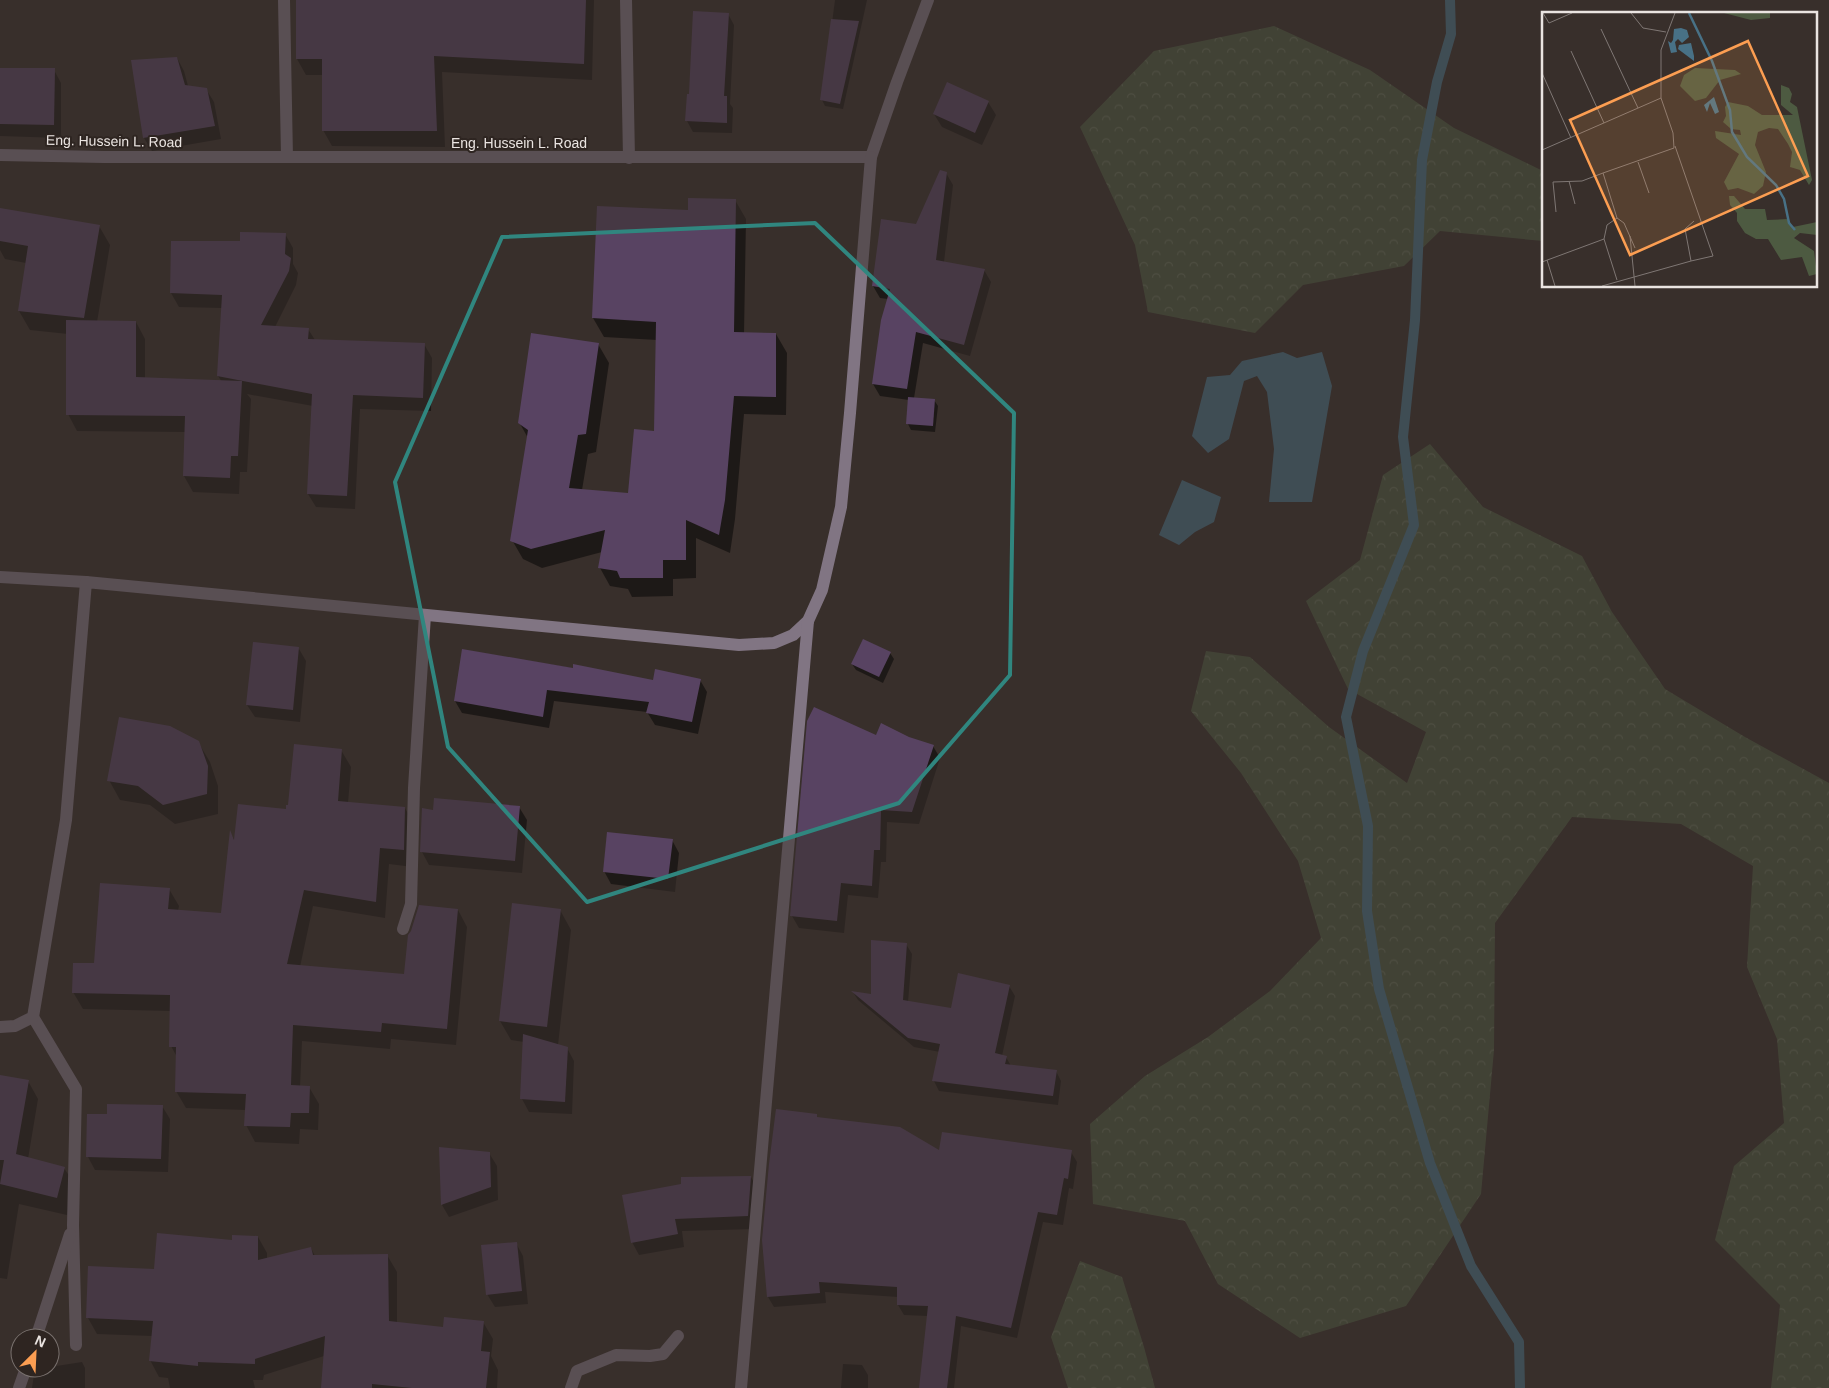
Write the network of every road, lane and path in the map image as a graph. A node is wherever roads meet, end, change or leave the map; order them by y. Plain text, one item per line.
1 (284, 0) edge
2 (626, 0) edge
3 (928, 0) edge
4 (0, 155) edge
5 (288, 157) junction
6 (871, 157) junction
7 (629, 158) junction
8 (0, 577) edge
9 (86, 582) junction
10 (424, 615) junction
11 (808, 621) junction
12 (403, 929) dead end
13 (33, 1017) junction
14 (0, 1027) edge
15 (73, 1224) junction
16 (39, 1328) edge
17 (678, 1336) dead end
18 (76, 1345) dead end
19 (571, 1388) edge
20 (742, 1388) edge

1 - 5 street
2 - 7 street
3 - 6 street
4 - 5 street, Eng. Hussein L. Road
5 - 7 street, Eng. Hussein L. Road
6 - 7 street, Eng. Hussein L. Road
6 - 11 street
8 - 9 street
9 - 10 street
9 - 13 street
10 - 11 street
10 - 12 street
11 - 20 street
13 - 14 street
13 - 15 street
15 - 16 street
15 - 18 street
17 - 19 street

